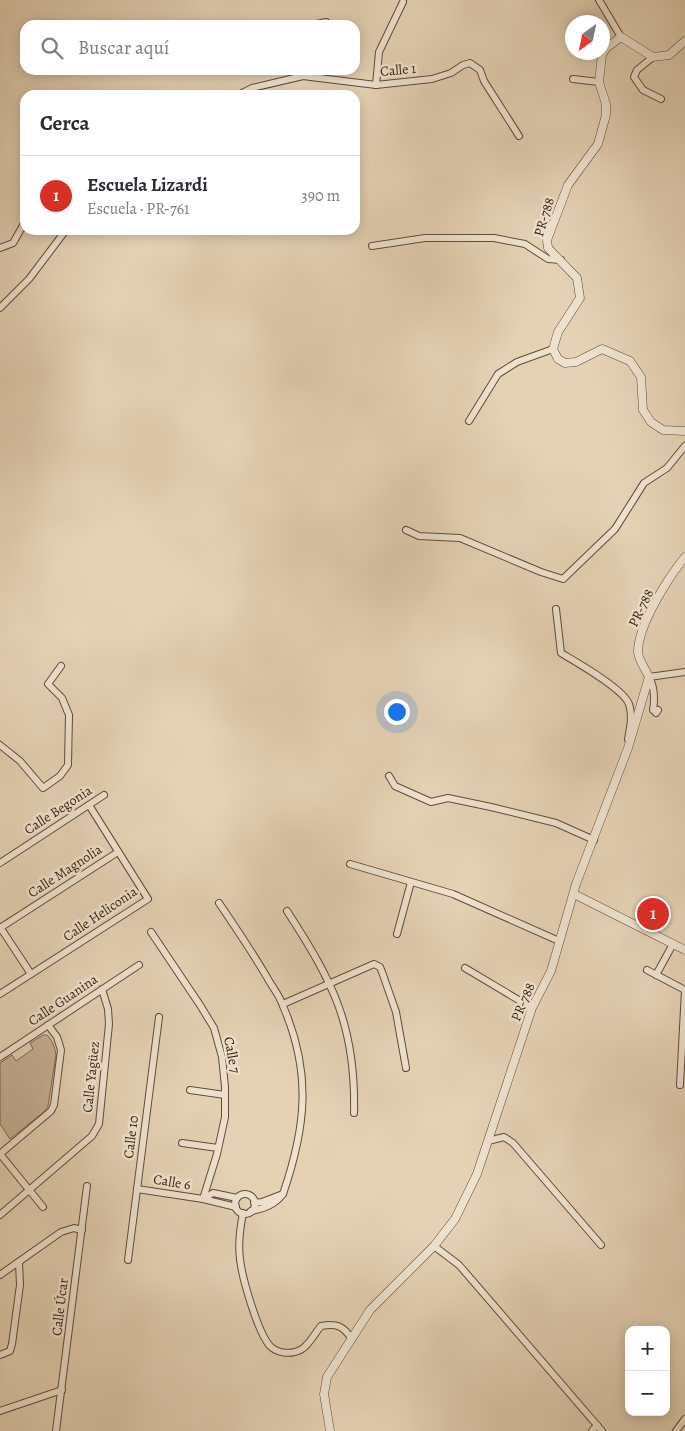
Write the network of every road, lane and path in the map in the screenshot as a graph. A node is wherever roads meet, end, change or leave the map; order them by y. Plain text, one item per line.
1 (599, 0) edge
2 (403, 2) dead end
3 (621, 36) junction
4 (685, 41) edge
5 (653, 57) junction
6 (297, 75) edge
7 (316, 75) edge
8 (573, 79) dead end
9 (599, 82) junction
10 (376, 85) junction
11 (248, 90) edge
12 (661, 99) dead end
13 (519, 136) dead end
14 (20, 231) edge
15 (62, 235) edge
16 (372, 246) dead end
17 (0, 248) edge
18 (561, 260) junction
19 (0, 308) edge
20 (553, 348) junction
21 (469, 421) dead end
22 (685, 431) edge
23 (685, 446) edge
24 (406, 530) dead end
25 (685, 557) edge
26 (556, 609) dead end
27 (61, 666) dead end
28 (685, 672) edge
29 (649, 677) junction
30 (658, 710) dead end
31 (0, 745) edge
32 (628, 748) junction
33 (389, 776) dead end
34 (104, 795) dead end
35 (89, 805) junction
36 (594, 840) junction
37 (118, 852) junction
38 (0, 863) edge
39 (350, 864) dead end
40 (411, 882) junction
41 (574, 894) junction
42 (219, 902) dead end
43 (287, 911) dead end
44 (0, 928) edge
45 (151, 932) dead end
46 (397, 934) dead end
47 (559, 941) junction
48 (673, 944) junction
49 (685, 950) edge
50 (139, 965) dead end
51 (465, 968) dead end
52 (647, 970) dead end
53 (31, 974) junction
54 (656, 975) junction
55 (330, 983) junction
56 (102, 989) junction
57 (685, 990) edge
58 (0, 994) edge
59 (283, 1004) junction
60 (532, 1008) junction
61 (160, 1016) dead end
62 (48, 1025) junction
63 (0, 1057) edge
64 (406, 1068) dead end
65 (680, 1085) dead end
66 (190, 1090) dead end
67 (225, 1095) junction
68 (354, 1113) dead end
69 (488, 1141) junction
70 (182, 1143) dead end
71 (218, 1148) junction
72 (0, 1154) edge
73 (88, 1186) dead end
74 (137, 1189) junction
75 (30, 1190) junction
76 (237, 1198) junction
77 (204, 1199) junction
78 (254, 1202) junction
79 (271, 1202) junction
80 (43, 1207) dead end
81 (236, 1207) junction
82 (251, 1211) junction
83 (243, 1214) junction
84 (0, 1215) edge
85 (82, 1230) junction
86 (601, 1245) dead end
87 (434, 1246) junction
88 (128, 1260) dead end
89 (19, 1262) junction
90 (0, 1275) edge
91 (352, 1339) junction
92 (0, 1355) edge
93 (62, 1390) junction
94 (0, 1411) edge
95 (685, 1420) edge
96 (597, 1425) junction
97 (56, 1431) edge
98 (330, 1431) edge
99 (592, 1431) edge
100 (602, 1431) edge
101 (676, 1431) edge

1 - 3 street
2 - 10 street
3 - 5 street
3 - 9 street, PR-788 / PR-788
4 - 5 street
5 - 12 street
6 - 11 street, Calle 1
7 - 10 street, Calle 1
8 - 9 street
9 - 18 street, PR-788 / PR-788
10 - 13 street, Calle 1
14 - 17 street
15 - 19 street
16 - 18 street
18 - 20 street, PR-788 / PR-788
20 - 21 street
20 - 22 street
23 - 24 street
25 - 29 street, PR-788 / PR-788
26 - 32 street
27 - 31 street
28 - 29 street
29 - 30 street
29 - 32 street, PR-788 / PR-788
32 - 36 street, PR-788 / PR-788
33 - 36 street
34 - 35 street, Calle Begonia
35 - 37 street, Calle Heliconia
35 - 38 street, Calle Begonia
36 - 41 street, PR-788 / PR-788
37 - 44 street, Calle Magnolia
37 - 53 street, Calle Heliconia
39 - 40 street
40 - 46 street
40 - 47 street
41 - 47 street, PR-788 / PR-788
41 - 48 street
42 - 59 street
43 - 55 street
44 - 53 street
45 - 67 street, Calle 7
47 - 60 street, PR-788 / PR-788
48 - 49 street
48 - 54 street
50 - 56 street, Calle Guanina
51 - 60 street
52 - 54 street
53 - 58 street, Calle Heliconia
54 - 57 street
55 - 59 street
55 - 64 street
55 - 68 street
56 - 62 street, Calle Guanina
56 - 75 street, Calle Yagüez
57 - 65 street
59 - 79 street
60 - 69 street, PR-788 / PR-788
61 - 74 street, Calle 10
62 - 63 street, Calle Guanina
62 - 72 street
66 - 67 street
67 - 71 street, Calle 7
69 - 86 street
69 - 87 street, PR-788 / PR-788
70 - 71 street
71 - 77 street, Calle 7
72 - 75 street
73 - 85 street, Calle Úcar
74 - 77 street, Calle 6
74 - 88 street, Calle 10
75 - 80 street
75 - 84 street, Calle Yagüez
76 - 77 street, Calle 6
76 - 78 street
76 - 81 street
77 - 81 street, Calle 6
78 - 79 street
78 - 82 street
79 - 82 street
81 - 83 street
82 - 83 street
83 - 91 street
85 - 89 street
85 - 93 street, Calle Úcar
87 - 91 street, PR-788 / PR-788
87 - 96 street
89 - 90 street
89 - 92 street
91 - 98 street, PR-788 / PR-788
93 - 94 street
93 - 97 street, Calle Úcar
95 - 101 street
96 - 99 street
96 - 100 street

